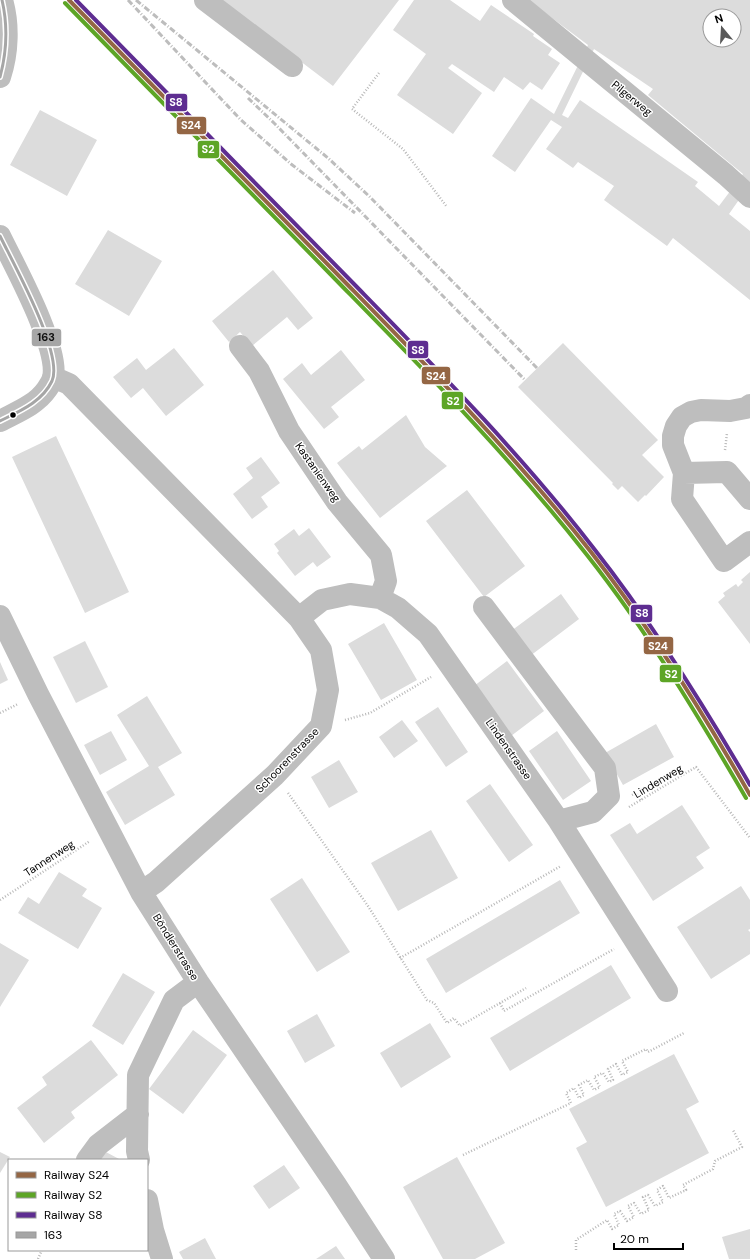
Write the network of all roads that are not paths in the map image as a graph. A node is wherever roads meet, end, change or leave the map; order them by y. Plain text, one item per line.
1 (2, 0) edge
2 (205, 0) edge
3 (513, 0) edge
4 (292, 66) dead end
5 (0, 77) edge
6 (750, 197) edge
7 (0, 236) edge
8 (240, 346) dead end
9 (53, 377) junction
10 (740, 408) edge
11 (0, 421) edge
12 (684, 473) junction
13 (750, 499) edge
14 (750, 542) edge
15 (380, 598) junction
16 (484, 607) dead end
17 (0, 616) edge
18 (299, 618) junction
19 (559, 821) junction
20 (141, 892) junction
21 (198, 982) junction
22 (667, 991) dead end
23 (138, 1114) junction
24 (88, 1159) edge
25 (139, 1159) edge
26 (148, 1205) edge
27 (162, 1259) edge
28 (384, 1259) edge

1 - 5 street
2 - 4 street
3 - 6 street, Pilgerweg
7 - 9 street
8 - 15 street, Kastanienweg
9 - 11 street
9 - 18 street, Schoorenstrasse
10 - 12 street
12 - 13 street
12 - 14 street
15 - 18 street, Lindenstrasse
15 - 19 street, Lindenstrasse
16 - 19 street
17 - 20 street, Böndlerstrasse
18 - 20 street, Schoorenstrasse
19 - 22 street, Lindenstrasse
20 - 21 street, Böndlerstrasse
21 - 23 street
21 - 28 street, Böndlerstrasse
23 - 24 street
23 - 25 street
26 - 27 street

